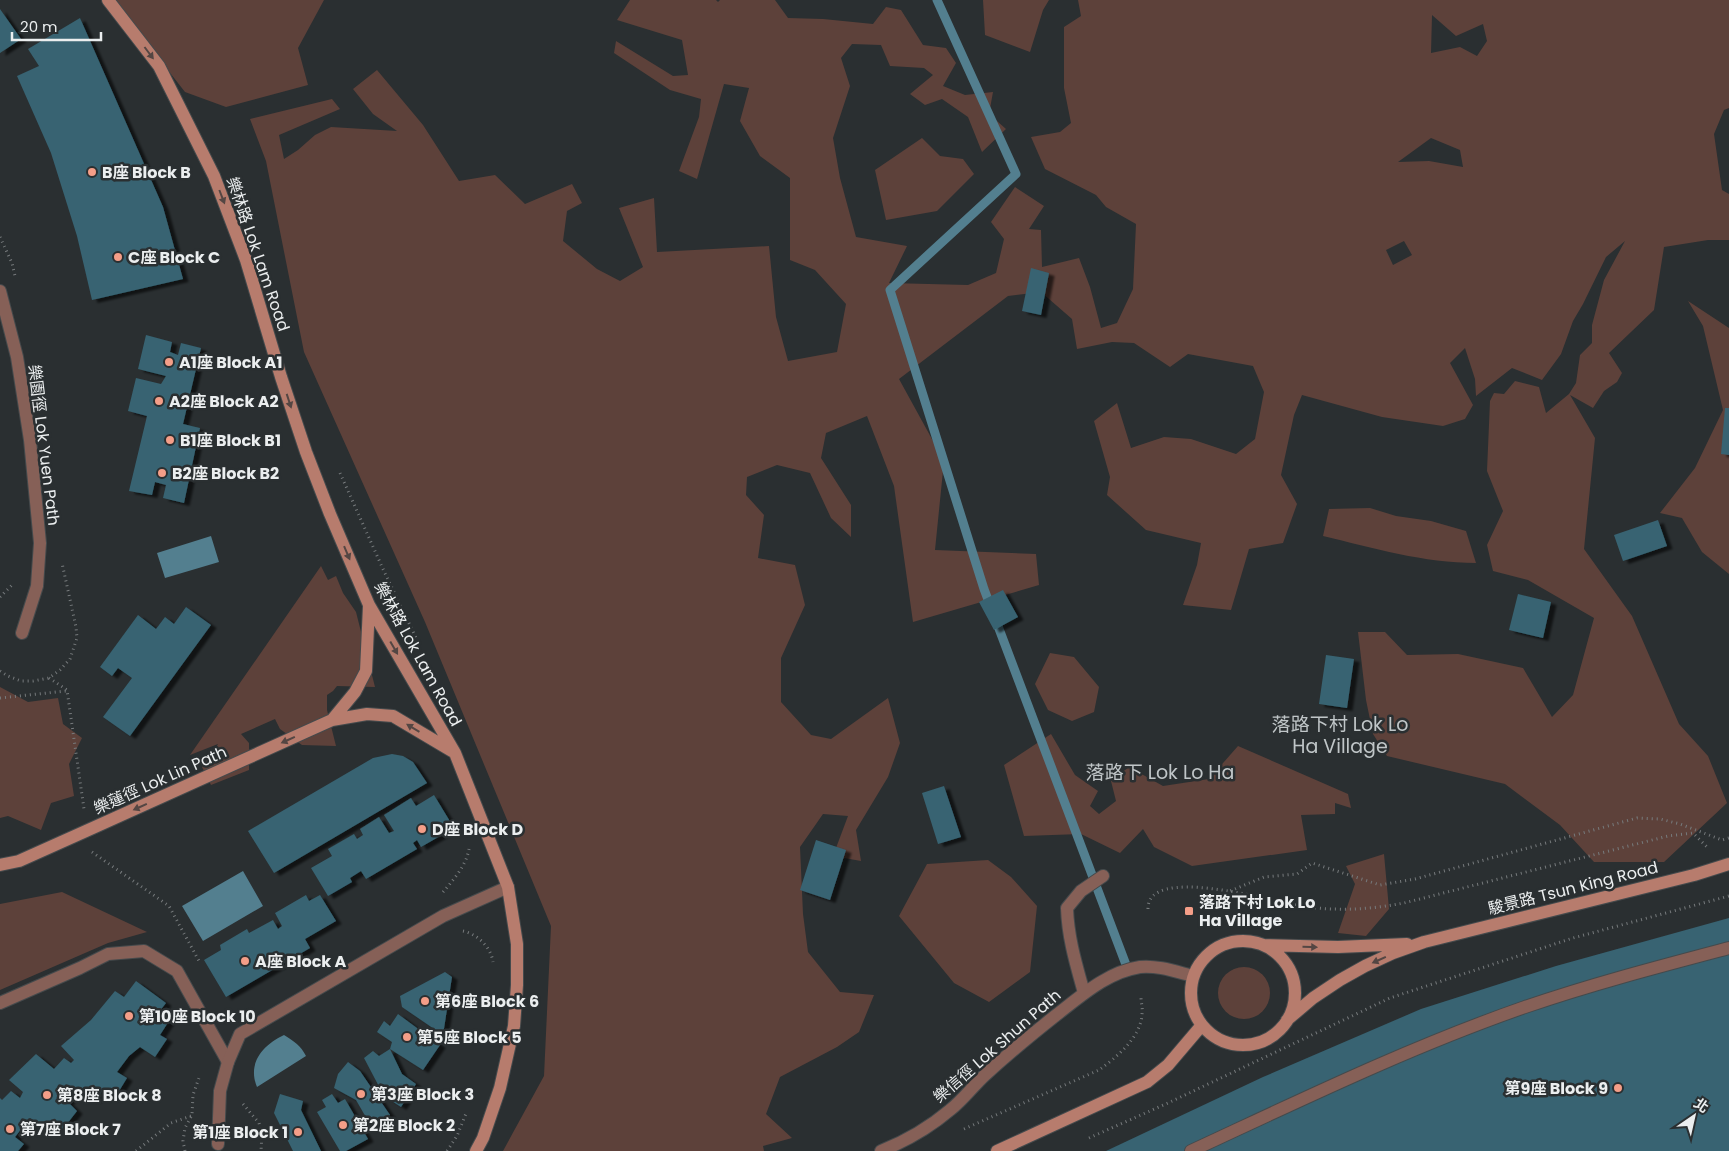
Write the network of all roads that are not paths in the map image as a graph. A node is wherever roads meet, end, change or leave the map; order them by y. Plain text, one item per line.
1 (108, 0) edge
2 (0, 292) edge
3 (369, 605) junction
4 (22, 633) dead end
5 (332, 720) junction
6 (455, 753) junction
7 (1729, 864) edge
8 (0, 865) edge
9 (1104, 876) dead end
10 (508, 888) junction
11 (1424, 942) junction
12 (1261, 944) junction
13 (1729, 948) edge
14 (1193, 976) junction
15 (1084, 993) junction
16 (0, 1003) edge
17 (1287, 1020) junction
18 (1202, 1025) junction
19 (228, 1062) junction
20 (218, 1144) dead end
21 (476, 1151) edge
22 (881, 1151) edge
23 (997, 1151) edge
24 (1191, 1151) edge

1 -> 3 street, 樂林路 Lok Lam Road
2 - 4 street, 樂園徑 Lok Yuen Path
3 - 5 street, 樂蓮徑 Lok Lin Path
3 -> 6 street, 樂林路 Lok Lam Road
6 -> 5 street, 樂蓮徑 Lok Lin Path
5 -> 8 street, 樂蓮徑 Lok Lin Path
6 - 10 street, 樂林路 Lok Lam Road
7 - 11 street, 駿景路 Tsun King Road
9 - 15 street
10 - 19 street
10 - 21 street
12 -> 11 street, 駿景路 Tsun King Road
11 -> 17 street, 駿景路 Tsun King Road
12 - 14 street
12 - 17 street
13 - 24 street
14 - 15 street, 樂信徑 Lok Shun Path
14 - 18 street
15 - 22 street, 樂信徑 Lok Shun Path
16 - 19 street
17 - 18 street
18 - 23 street
19 - 20 street

